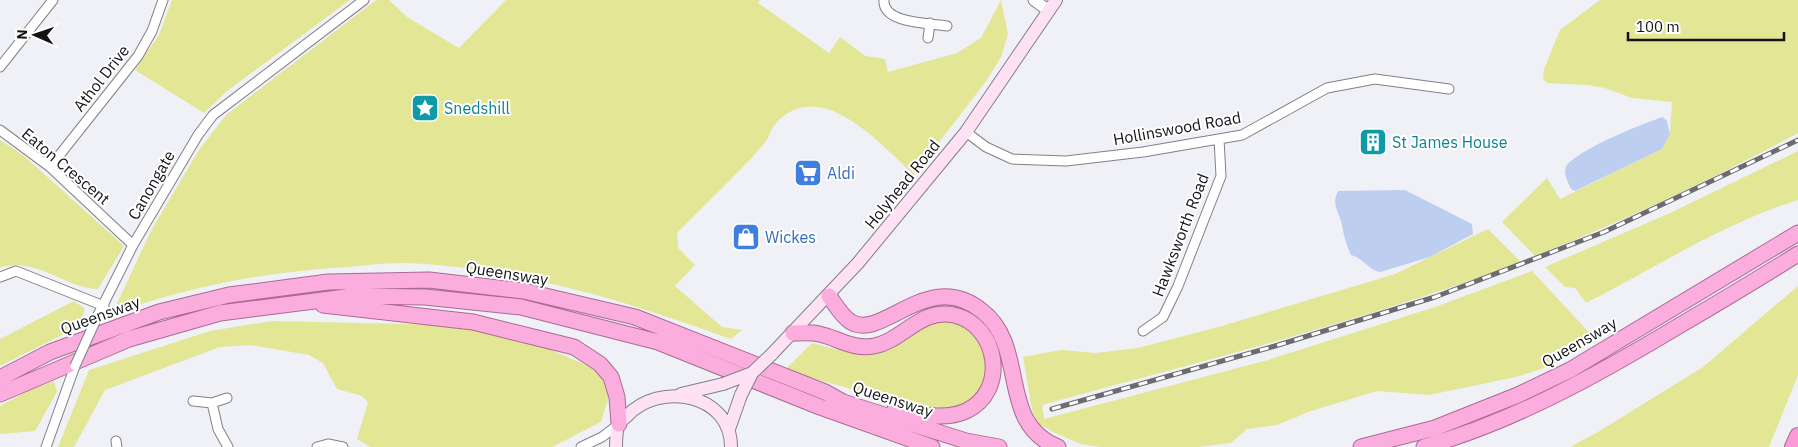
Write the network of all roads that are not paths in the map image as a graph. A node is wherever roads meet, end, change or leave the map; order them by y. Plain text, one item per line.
1 (52, 0) edge
2 (163, 0) edge
3 (364, 0) edge
4 (884, 0) edge
5 (1034, 0) edge
6 (1053, 5) edge
7 (930, 23) junction
8 (947, 26) dead end
9 (928, 38) dead end
10 (0, 67) edge
11 (1449, 89) dead end
12 (0, 130) edge
13 (966, 132) junction
14 (1219, 139) junction
15 (50, 167) junction
16 (1798, 233) edge
17 (133, 246) junction
18 (1798, 254) edge
19 (0, 277) edge
20 (829, 296) junction
21 (306, 301) junction
22 (104, 306) junction
23 (1143, 331) dead end
24 (793, 333) junction
25 (752, 373) junction
26 (0, 378) edge
27 (825, 392) junction
28 (0, 394) edge
29 (679, 395) junction
30 (227, 398) dead end
31 (193, 401) dead end
32 (212, 403) junction
33 (619, 424) junction
34 (729, 430) junction
35 (1798, 436) edge
36 (223, 446) edge
37 (46, 447) edge
38 (317, 447) edge
39 (343, 447) edge
40 (581, 447) edge
41 (616, 447) edge
42 (731, 447) edge
43 (932, 447) edge
44 (999, 447) edge
45 (1058, 447) edge
46 (1361, 447) edge
47 (1424, 447) edge
48 (1793, 447) edge

1 - 10 street
2 - 15 street, Athol Drive
3 - 17 street, Canongate
4 - 7 street
5 - 6 street
6 - 13 main road, Holyhead Road
7 - 8 street
7 - 9 street
11 - 14 street, Hollinswood Road
12 - 15 street, Eaton Crescent
13 - 14 street, Hollinswood Road
13 - 20 main road, Holyhead Road
14 - 23 street, Hawksworth Road
15 - 17 street, Eaton Crescent
16 - 46 highway, Queensway
17 - 22 street, Canongate
18 - 47 highway
19 - 22 street
20 - 24 main road, Holyhead Road
20 - 45 highway
21 - 28 highway, Queensway
21 - 33 highway
21 - 43 highway, Queensway
22 - 37 street, Canongate, bridge
24 - 25 main road, Holyhead Road, bridge
24 - 27 highway
25 - 29 main road, Holyhead Road, bridge
25 - 34 main road, Holyhead Road, bridge
26 - 27 highway, Queensway
27 - 44 highway, Queensway
29 - 33 main road, Holyhead Road
29 - 34 main road
30 - 32 street
31 - 32 street
32 - 36 street
33 - 40 street
33 - 41 main road
34 - 42 main road
35 - 48 highway
38 - 39 street

